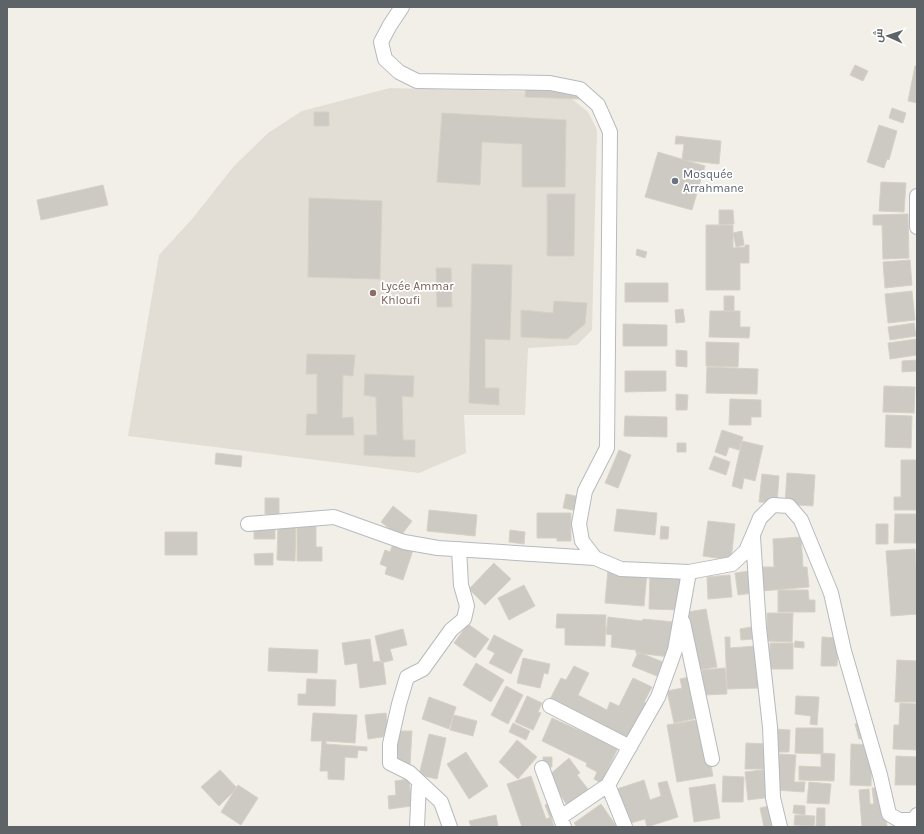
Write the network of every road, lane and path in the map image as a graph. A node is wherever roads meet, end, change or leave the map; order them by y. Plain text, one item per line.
1 (402, 7) edge
2 (917, 196) edge
3 (917, 227) edge
4 (248, 524) dead end
5 (753, 534) junction
6 (459, 549) junction
7 (595, 558) junction
8 (689, 572) junction
9 (681, 614) junction
10 (550, 706) dead end
11 (630, 747) junction
12 (712, 759) dead end
13 (542, 768) dead end
14 (420, 782) junction
15 (608, 784) junction
16 (917, 815) edge
17 (563, 822) edge
18 (417, 827) edge
19 (450, 827) edge
20 (625, 827) edge
21 (780, 827) edge

1 - 7 street
2 - 3 street
4 - 6 street
5 - 8 street
5 - 16 street
5 - 21 street
6 - 7 street
6 - 14 street
7 - 8 street
8 - 9 street
9 - 11 street
9 - 12 street
10 - 11 street
11 - 15 street
13 - 17 street
14 - 18 street
14 - 19 street
15 - 17 street
15 - 20 street

